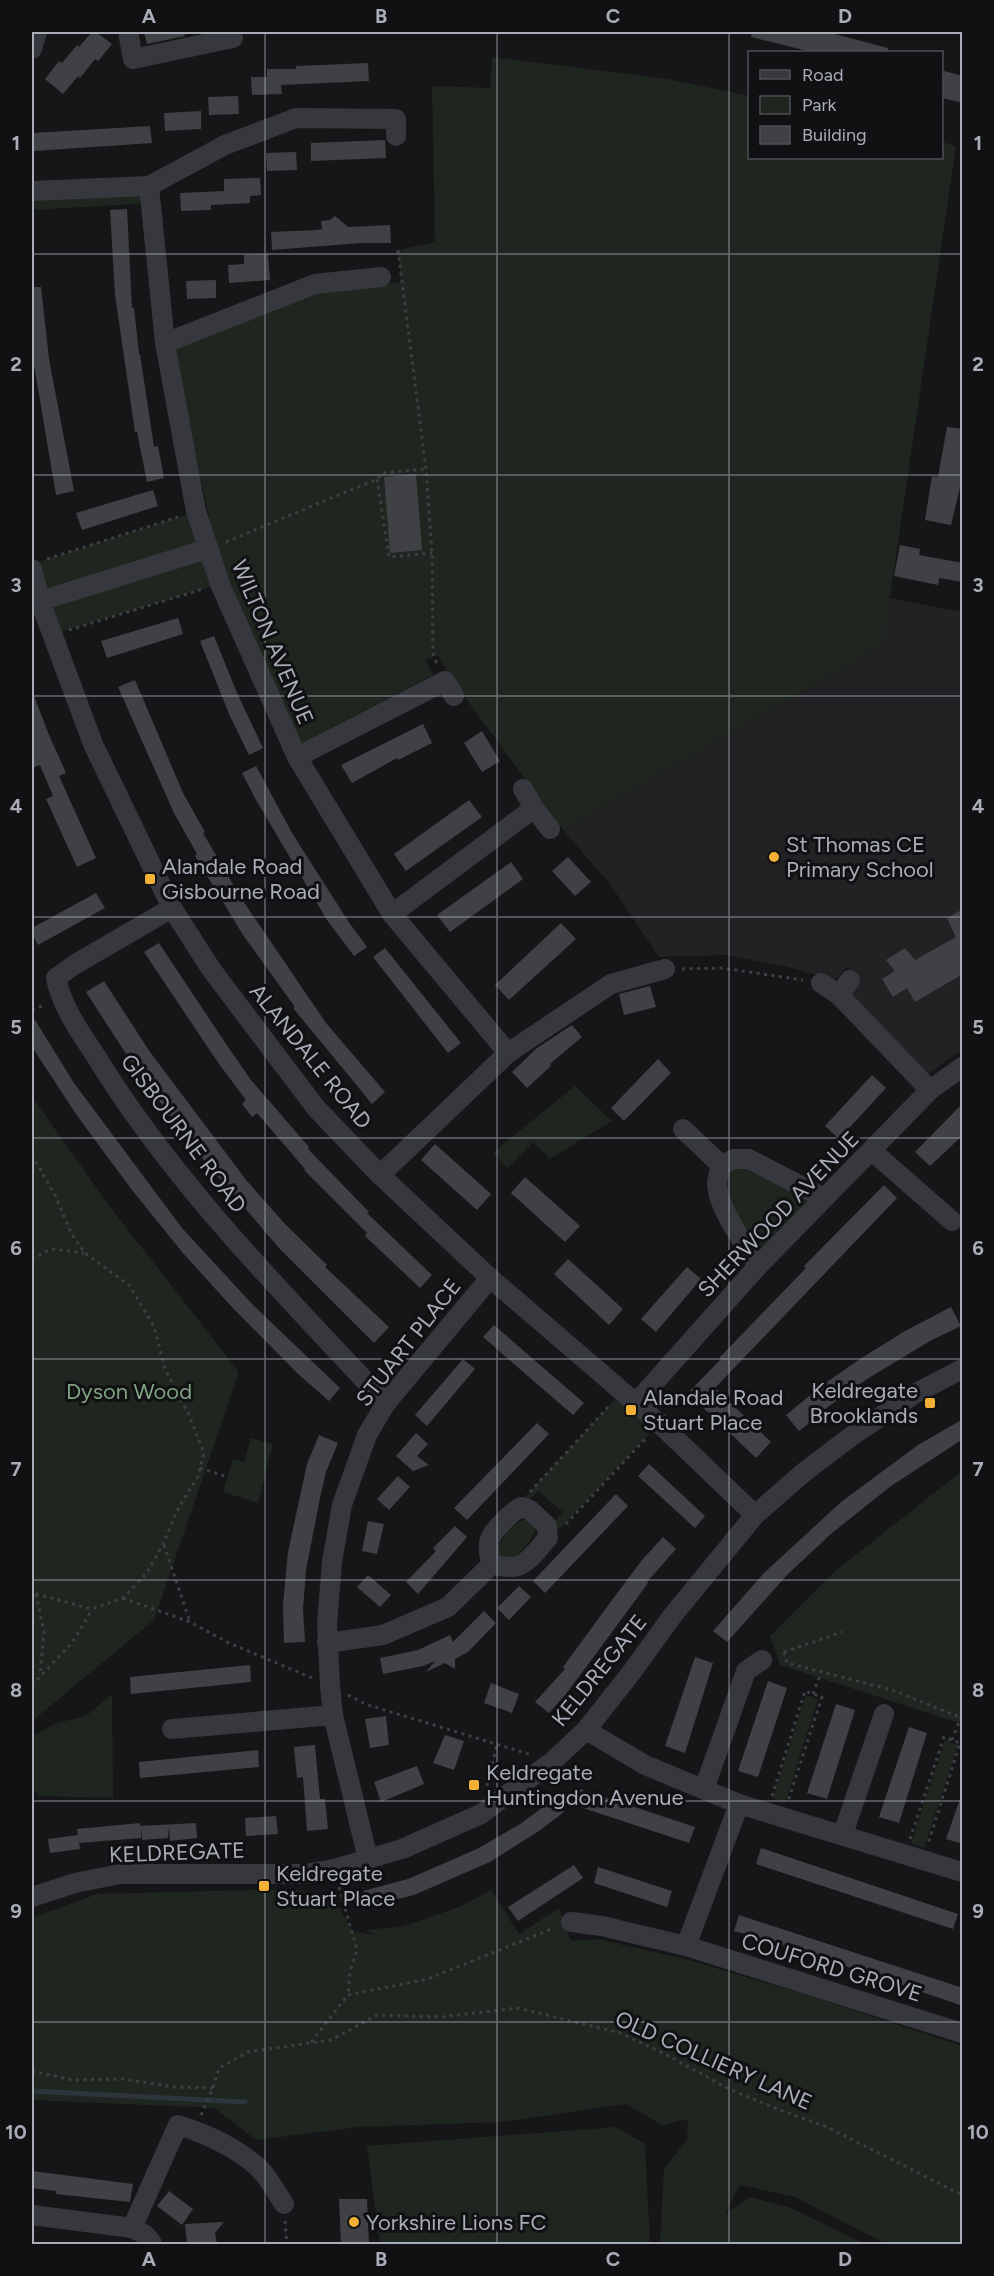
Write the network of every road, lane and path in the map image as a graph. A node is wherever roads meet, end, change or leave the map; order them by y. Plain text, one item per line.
1 (37, 32) edge
2 (128, 32) edge
3 (233, 38) dead end
4 (32, 49) edge
5 (398, 120) dead end
6 (149, 186) junction
7 (32, 191) edge
8 (398, 250) dead end
9 (381, 277) dead end
10 (165, 343) junction
11 (426, 469) junction
12 (377, 479) junction
13 (196, 511) junction
14 (207, 549) junction
15 (432, 553) junction
16 (37, 565) edge
17 (220, 584) junction
18 (40, 601) junction
19 (53, 634) junction
20 (445, 681) joint
21 (297, 757) junction
22 (523, 789) dead end
23 (534, 808) junction
24 (550, 829) dead end
25 (172, 908) junction
26 (392, 914) junction
27 (665, 969) joint
28 (821, 983) joint
29 (508, 1053) junction
30 (963, 1066) edge
31 (930, 1090) junction
32 (683, 1129) dead end
33 (872, 1151) junction
34 (32, 1155) edge
35 (721, 1165) junction
36 (380, 1175) junction
37 (824, 1198) junction
38 (952, 1221) dead end
39 (85, 1253) junction
40 (32, 1259) edge
41 (758, 1266) junction
42 (490, 1278) junction
43 (963, 1369) edge
44 (629, 1398) junction
45 (386, 1403) junction
46 (659, 1423) junction
47 (200, 1468) junction
48 (228, 1476) dead end
49 (521, 1507) junction
50 (755, 1515) junction
51 (549, 1534) junction
52 (164, 1544) junction
53 (492, 1564) junction
54 (34, 1593) edge
55 (123, 1598) junction
56 (92, 1609) junction
57 (190, 1622) junction
58 (842, 1632) dead end
59 (327, 1643) junction
60 (762, 1660) dead end
61 (821, 1672) junction
62 (39, 1677) junction
63 (32, 1685) edge
64 (330, 1685) junction
65 (813, 1694) junction
66 (365, 1704) dead end
67 (885, 1714) dead end
68 (333, 1715) junction
69 (962, 1717) edge
70 (172, 1729) dead end
71 (586, 1730) junction
72 (951, 1740) junction
73 (497, 1744) junction
74 (553, 1761) junction
75 (704, 1789) junction
76 (739, 1804) junction
77 (481, 1814) junction
78 (775, 1814) junction
79 (843, 1834) junction
80 (914, 1858) junction
81 (368, 1859) junction
82 (334, 1869) junction
83 (963, 1872) edge
84 (32, 1897) edge
85 (571, 1922) joint
86 (686, 1947) junction
87 (348, 1995) junction
88 (963, 2033) edge
89 (311, 2042) junction
90 (32, 2071) edge
91 (213, 2088) junction
92 (206, 2104) dead end
93 (963, 2194) edge
94 (284, 2204) joint
95 (32, 2215) edge
96 (132, 2228) junction
97 (152, 2244) edge
98 (287, 2244) edge

1 - 4 street
2 - 3 street
5 - 6 street
6 - 7 street
6 - 10 street, WILTON AVENUE
8 - 11 path
9 - 10 street
10 - 13 street, WILTON AVENUE
11 - 12 path
11 - 15 path
12 - 14 path
12 - 15 path
13 - 14 street, WILTON AVENUE
13 - 16 path
14 - 17 street, WILTON AVENUE
14 - 18 street
15 - 20 path
16 - 18 street, ALANDALE ROAD
17 - 19 path
17 - 21 street, WILTON AVENUE
18 - 19 street, ALANDALE ROAD
19 - 25 street, ALANDALE ROAD
20 - 21 street
21 - 26 street, WILTON AVENUE
22 - 23 street
23 - 24 street
23 - 26 street
25 - 36 street, ALANDALE ROAD
25 - 45 street, GISBOURNE ROAD
26 - 29 street, WILTON AVENUE
27 - 28 path
27 - 29 street
28 - 31 street
29 - 36 street
30 - 31 street, SHERWOOD AVENUE
31 - 33 street, SHERWOOD AVENUE
32 - 35 street
33 - 37 street, SHERWOOD AVENUE
33 - 38 street
34 - 39 path
35 - 37 street
35 - 41 street
36 - 42 street, ALANDALE ROAD
37 - 41 street, SHERWOOD AVENUE
39 - 40 path
39 - 47 path
41 - 44 street, SHERWOOD AVENUE
42 - 44 street, ALANDALE ROAD
42 - 45 street, STUART PLACE
43 - 50 street, KELDREGATE
44 - 46 street, ALANDALE ROAD
44 - 49 path
45 - 59 street, STUART PLACE
46 - 50 street, ALANDALE ROAD
46 - 51 path
47 - 48 path
47 - 52 path
49 - 51 street
49 - 53 street
50 - 71 street, KELDREGATE
51 - 53 street
52 - 55 path
52 - 57 path
53 - 59 street
54 - 56 path
54 - 62 path
55 - 56 path
55 - 57 path
56 - 62 path
57 - 64 path
58 - 61 path
59 - 64 street, STUART PLACE
60 - 75 street
61 - 65 path
61 - 69 path
62 - 63 path
64 - 68 street, STUART PLACE
65 - 78 path
65 - 78 path
66 - 73 path
67 - 79 street
68 - 70 street
68 - 81 street, STUART PLACE
69 - 72 path
71 - 74 street, KELDREGATE
71 - 75 street
72 - 80 path
72 - 80 path
73 - 74 path
73 - 77 path
74 - 77 street, KELDREGATE
75 - 76 street
76 - 78 street
76 - 86 street
77 - 81 street, KELDREGATE
78 - 79 street
79 - 80 street
80 - 83 street
81 - 82 street, KELDREGATE
82 - 84 street, KELDREGATE
82 - 87 path
85 - 86 street, COUFORD GROVE
85 - 87 path
86 - 88 street, COUFORD GROVE
87 - 89 path
89 - 91 path, OLD COLLIERY LANE
89 - 93 path, OLD COLLIERY LANE
90 - 91 path
91 - 92 path, OLD COLLIERY LANE
94 - 96 street
94 - 98 path
95 - 96 street
96 - 97 street

